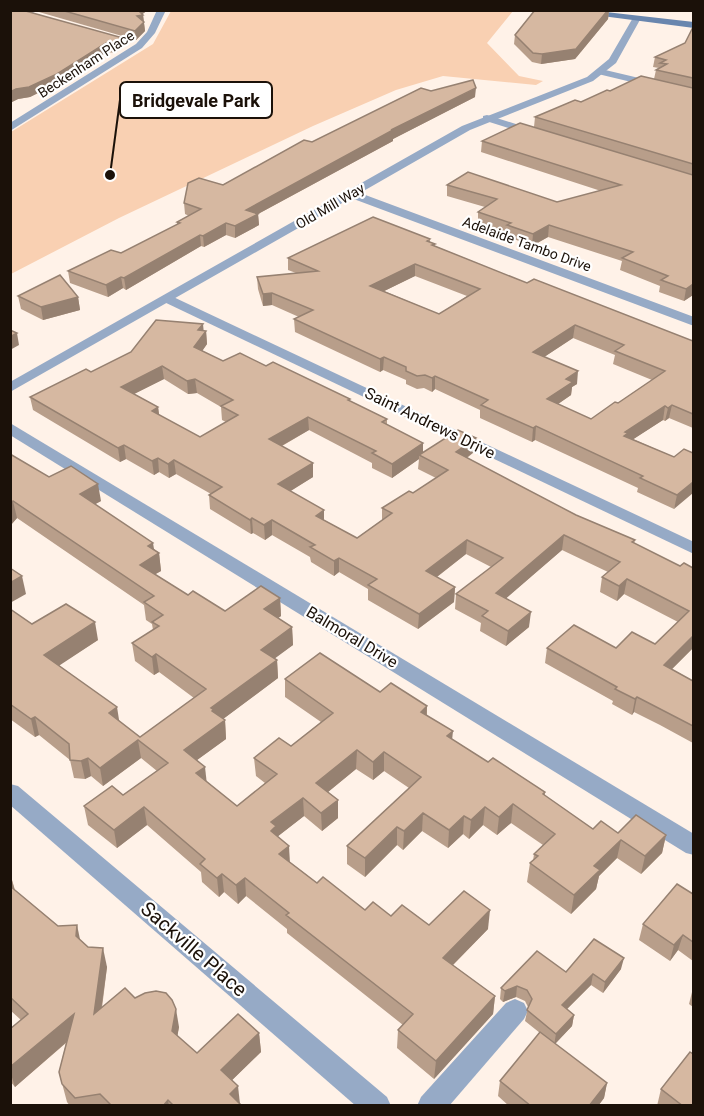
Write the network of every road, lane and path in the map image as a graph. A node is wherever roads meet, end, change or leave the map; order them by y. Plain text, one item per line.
1 (11, 10) edge
2 (162, 10) edge
3 (560, 10) edge
4 (32, 14) edge
5 (639, 14) edge
6 (10, 22) edge
7 (693, 25) edge
8 (128, 43) dead end
9 (139, 46) junction
10 (601, 72) junction
11 (693, 94) edge
12 (487, 118) junction
13 (10, 128) edge
14 (552, 138) edge
15 (351, 194) junction
16 (167, 298) junction
17 (693, 322) edge
18 (10, 388) edge
19 (10, 428) edge
20 (693, 549) edge
21 (10, 792) edge
22 (693, 846) edge
23 (515, 1011) dead end
24 (377, 1106) edge
25 (431, 1106) edge

1 - 4 street
2 - 9 street, Beckenham Place
3 - 5 main road
4 - 6 street
5 - 7 main road
5 - 10 street, Old Mill Way
8 - 9 street
9 - 13 street, Beckenham Place
10 - 11 street
10 - 12 street, Old Mill Way
12 - 14 street
12 - 15 street, Old Mill Way
15 - 16 street, Old Mill Way
15 - 17 street, Adelaide Tambo Drive
16 - 18 street, Old Mill Way
16 - 20 street, Saint Andrews Drive
19 - 22 street, Balmoral Drive
21 - 24 street, Sackville Place
23 - 25 street

